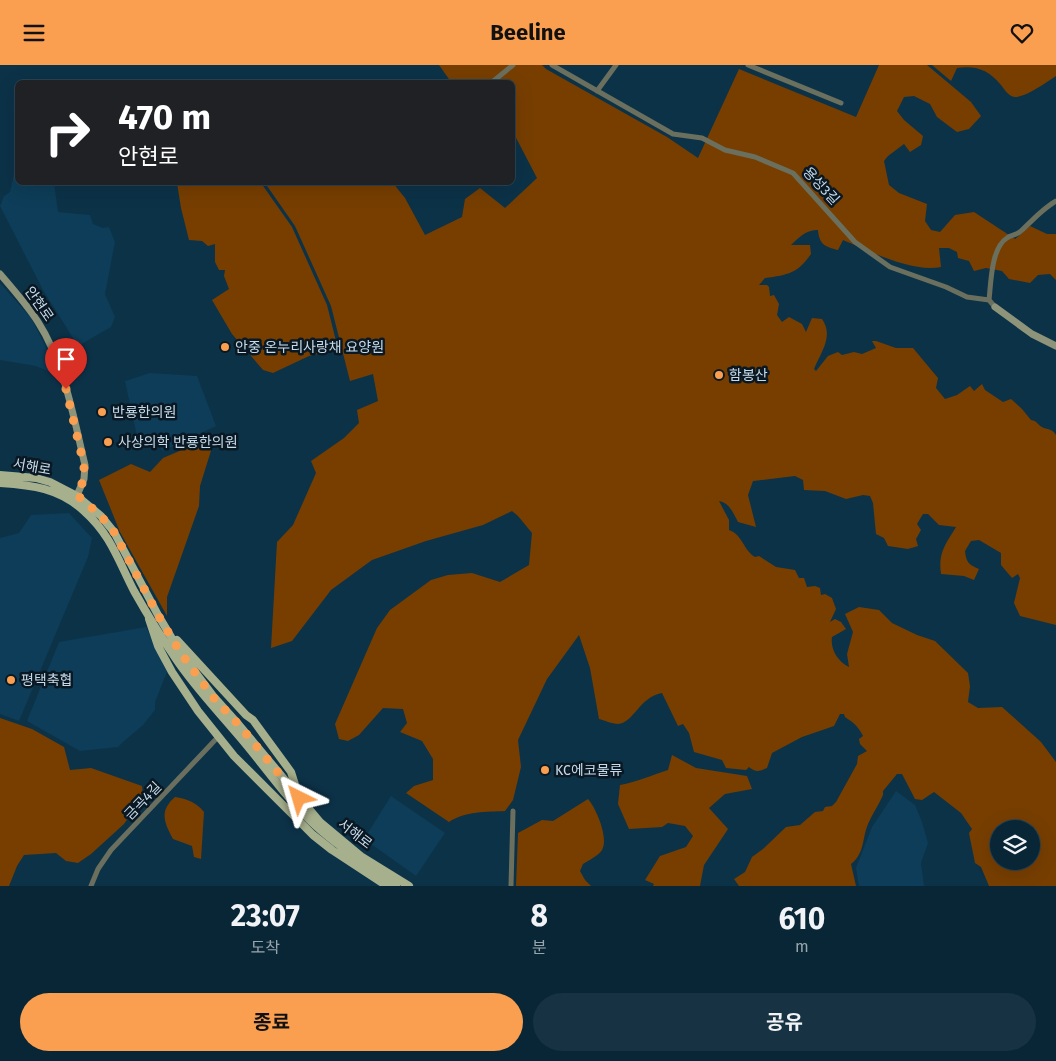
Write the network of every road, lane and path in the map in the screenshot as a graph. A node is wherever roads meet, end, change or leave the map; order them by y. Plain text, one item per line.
1 (513, 65) edge
2 (552, 65) edge
3 (616, 65) edge
4 (748, 65) edge
5 (495, 80) edge
6 (597, 91) junction
7 (841, 103) dead end
8 (1056, 201) edge
9 (0, 274) edge
10 (989, 300) junction
11 (995, 307) joint
12 (1056, 345) edge
13 (0, 475) edge
14 (0, 483) edge
15 (75, 499) junction
16 (146, 610) junction
17 (168, 631) junction
18 (218, 737) junction
19 (299, 798) junction
20 (513, 811) dead end
21 (91, 886) edge
22 (387, 886) edge
23 (396, 886) edge
24 (409, 886) edge
25 (511, 886) edge

1 - 5 street
2 - 6 street, 용성3길
3 - 6 street
4 - 7 street
6 - 10 street, 용성3길
8 - 10 street
9 - 15 main road, 안현로
10 - 11 street
11 - 12 main road
13 - 15 main road, 서해로
14 - 15 main road, 서해로
15 - 16 main road, 서해로
15 - 17 main road, 서해로
16 - 18 main road
16 - 23 main road, 서해로
17 - 19 main road, 서해로
17 - 19 main road
18 - 21 street, 금곡4길
18 - 22 main road
19 - 24 main road, 서해로
20 - 25 street

